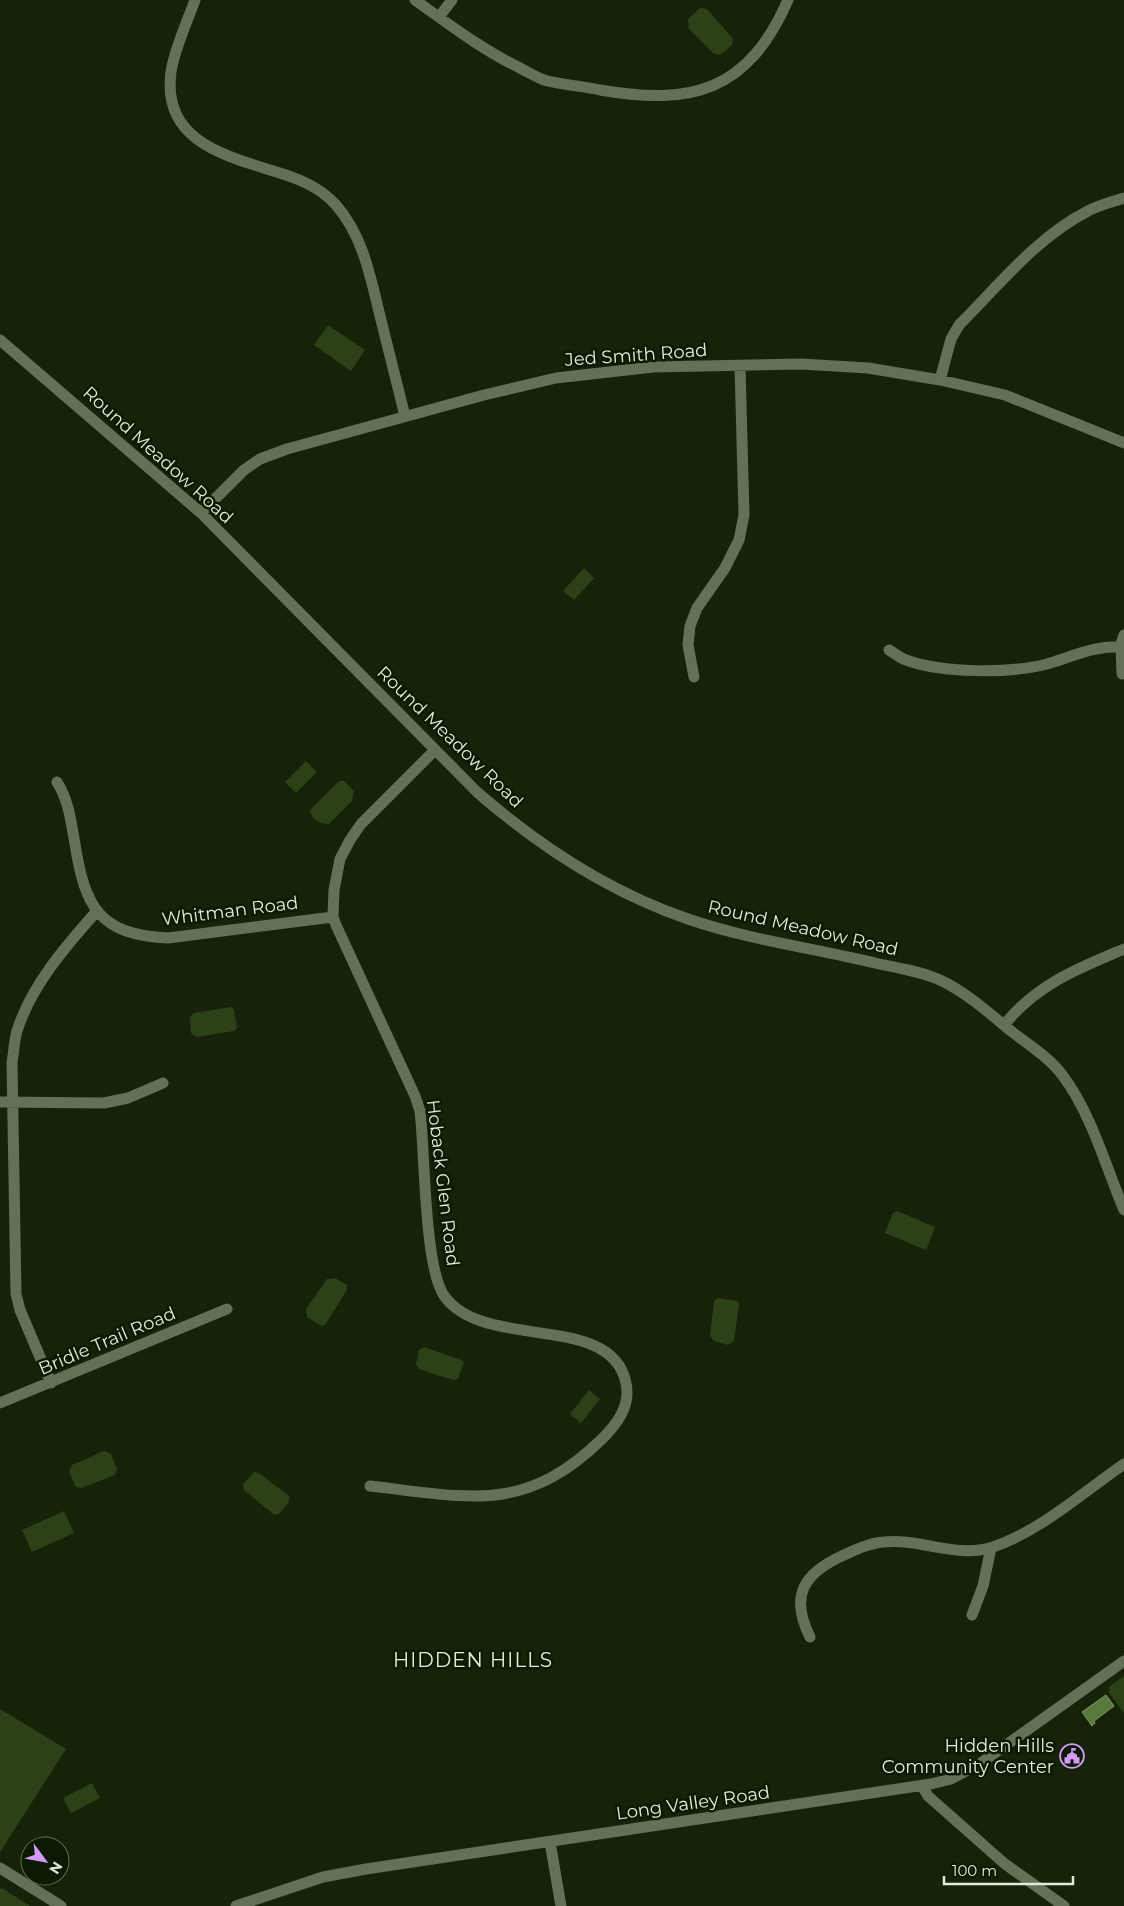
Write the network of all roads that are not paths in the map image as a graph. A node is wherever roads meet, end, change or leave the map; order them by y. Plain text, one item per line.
1 (195, 0) edge
2 (415, 0) edge
3 (452, 0) edge
4 (788, 0) edge
5 (439, 17) junction
6 (1124, 198) edge
7 (0, 340) edge
8 (740, 366) junction
9 (940, 380) junction
10 (405, 416) junction
11 (1124, 443) edge
12 (201, 513) junction
13 (1123, 641) edge
14 (889, 650) dead end
15 (1122, 674) dead end
16 (694, 677) dead end
17 (435, 750) junction
18 (56, 782) dead end
19 (96, 912) junction
20 (333, 917) junction
21 (1124, 949) edge
22 (1004, 1025) junction
23 (163, 1083) dead end
24 (13, 1101) junction
25 (0, 1102) edge
26 (1124, 1210) edge
27 (227, 1309) dead end
28 (51, 1383) junction
29 (0, 1404) edge
30 (1124, 1464) edge
31 (370, 1486) dead end
32 (991, 1548) junction
33 (972, 1615) dead end
34 (810, 1637) dead end
35 (1124, 1660) edge
36 (922, 1786) junction
37 (550, 1842) junction
38 (0, 1868) edge
39 (61, 1906) edge
40 (236, 1906) edge
41 (561, 1906) edge
42 (1064, 1906) edge

1 - 10 street
2 - 5 street
3 - 5 street
4 - 5 street
6 - 9 street
7 - 12 street, Round Meadow Road
8 - 9 street, Jed Smith Road
8 - 10 street, Jed Smith Road
8 - 16 street
9 - 11 street, Jed Smith Road
10 - 12 street, Jed Smith Road
12 - 17 street, Round Meadow Road
13 - 14 street
13 - 15 street
17 - 20 street, Hoback Glen Road
17 - 22 street, Round Meadow Road
18 - 19 street, Whitman Road
19 - 20 street, Whitman Road
19 - 24 street
20 - 31 street, Hoback Glen Road
21 - 22 street
22 - 26 street, Round Meadow Road
23 - 24 street
24 - 25 street
24 - 28 street
27 - 28 street, Bridle Trail Road
28 - 29 street, Bridle Trail Road
30 - 32 street
32 - 33 street
32 - 34 street
35 - 36 street, Long Valley Road
36 - 37 street, Long Valley Road
36 - 42 street
37 - 40 street, Long Valley Road
37 - 41 street
38 - 39 street

